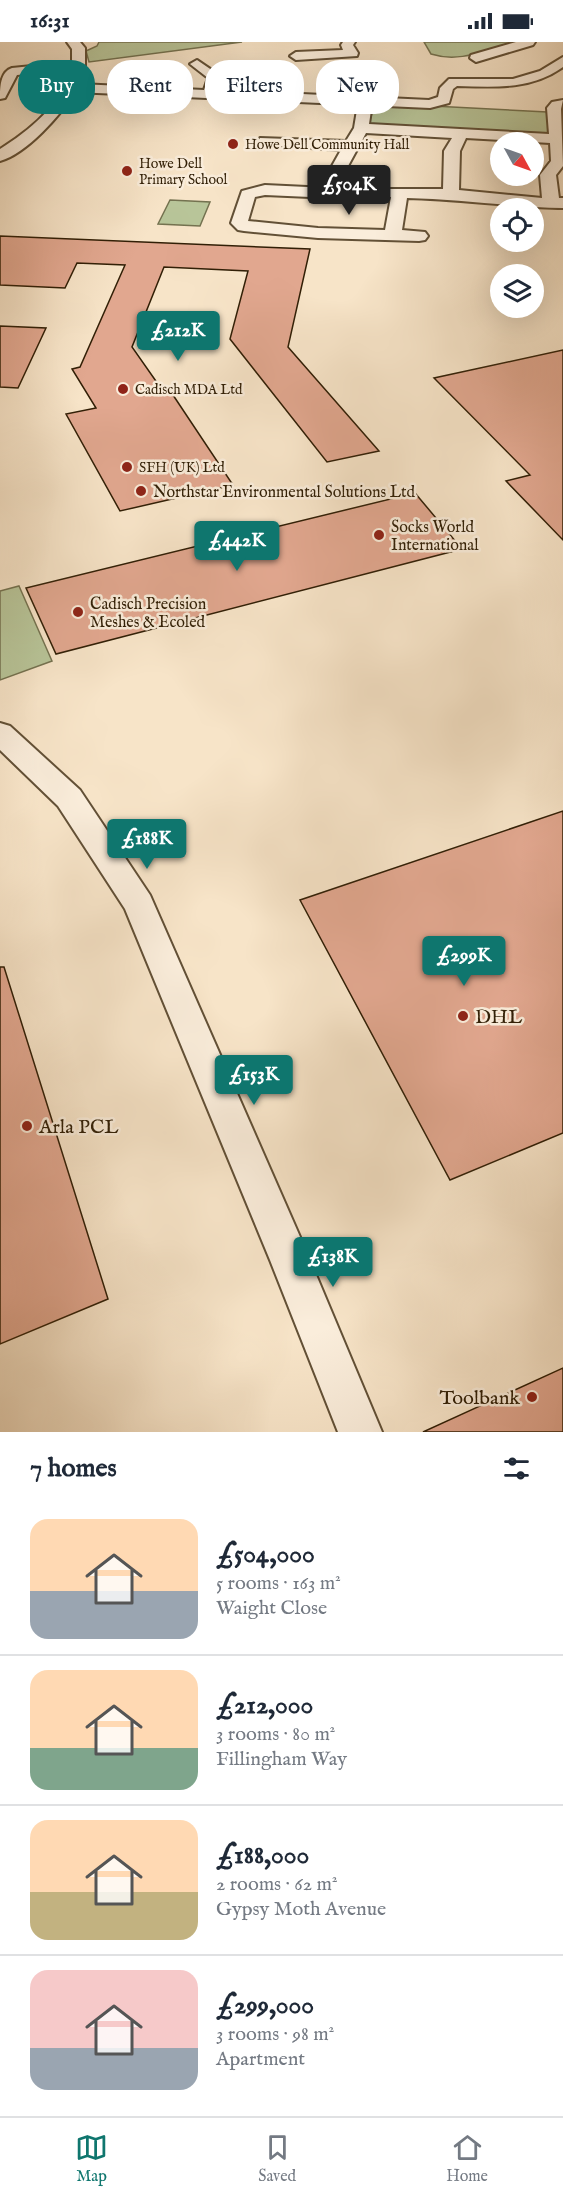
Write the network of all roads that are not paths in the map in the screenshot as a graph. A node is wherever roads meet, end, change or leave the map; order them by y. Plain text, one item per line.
1 (62, 42) edge
2 (285, 42) edge
3 (349, 42) edge
4 (529, 42) edge
5 (76, 54) edge
6 (296, 56) junction
7 (476, 58) dead end
8 (296, 60) edge
9 (563, 61) edge
10 (197, 64) dead end
11 (205, 70) edge
12 (6, 73) edge
13 (95, 89) edge
14 (205, 94) edge
15 (0, 95) edge
16 (399, 102) edge
17 (563, 104) edge
18 (51, 114) edge
19 (364, 114) edge
20 (361, 128) junction
21 (9, 132) dead end
22 (28, 134) junction
23 (461, 134) junction
24 (556, 140) junction
25 (265, 141) dead end
26 (352, 146) junction
27 (0, 156) edge
28 (335, 192) junction
29 (400, 192) junction
30 (451, 194) junction
31 (490, 200) edge
32 (557, 202) edge
33 (393, 235) junction
34 (419, 236) dead end
35 (0, 733) edge
36 (360, 1432) edge

1 - 5 street
2 - 6 street
3 - 6 street
4 - 7 street
5 - 12 street
6 - 8 street
9 - 16 street
10 - 11 street
12 - 15 street
13 - 14 street
17 - 24 street
18 - 22 street
19 - 20 street
20 - 23 street
20 - 26 street
21 - 22 street
22 - 27 street
23 - 24 street
23 - 30 street
24 - 32 street
25 - 26 street
26 - 28 street
28 - 29 street
28 - 33 street
29 - 30 street
29 - 33 street
30 - 31 street
33 - 34 street
35 - 36 street

